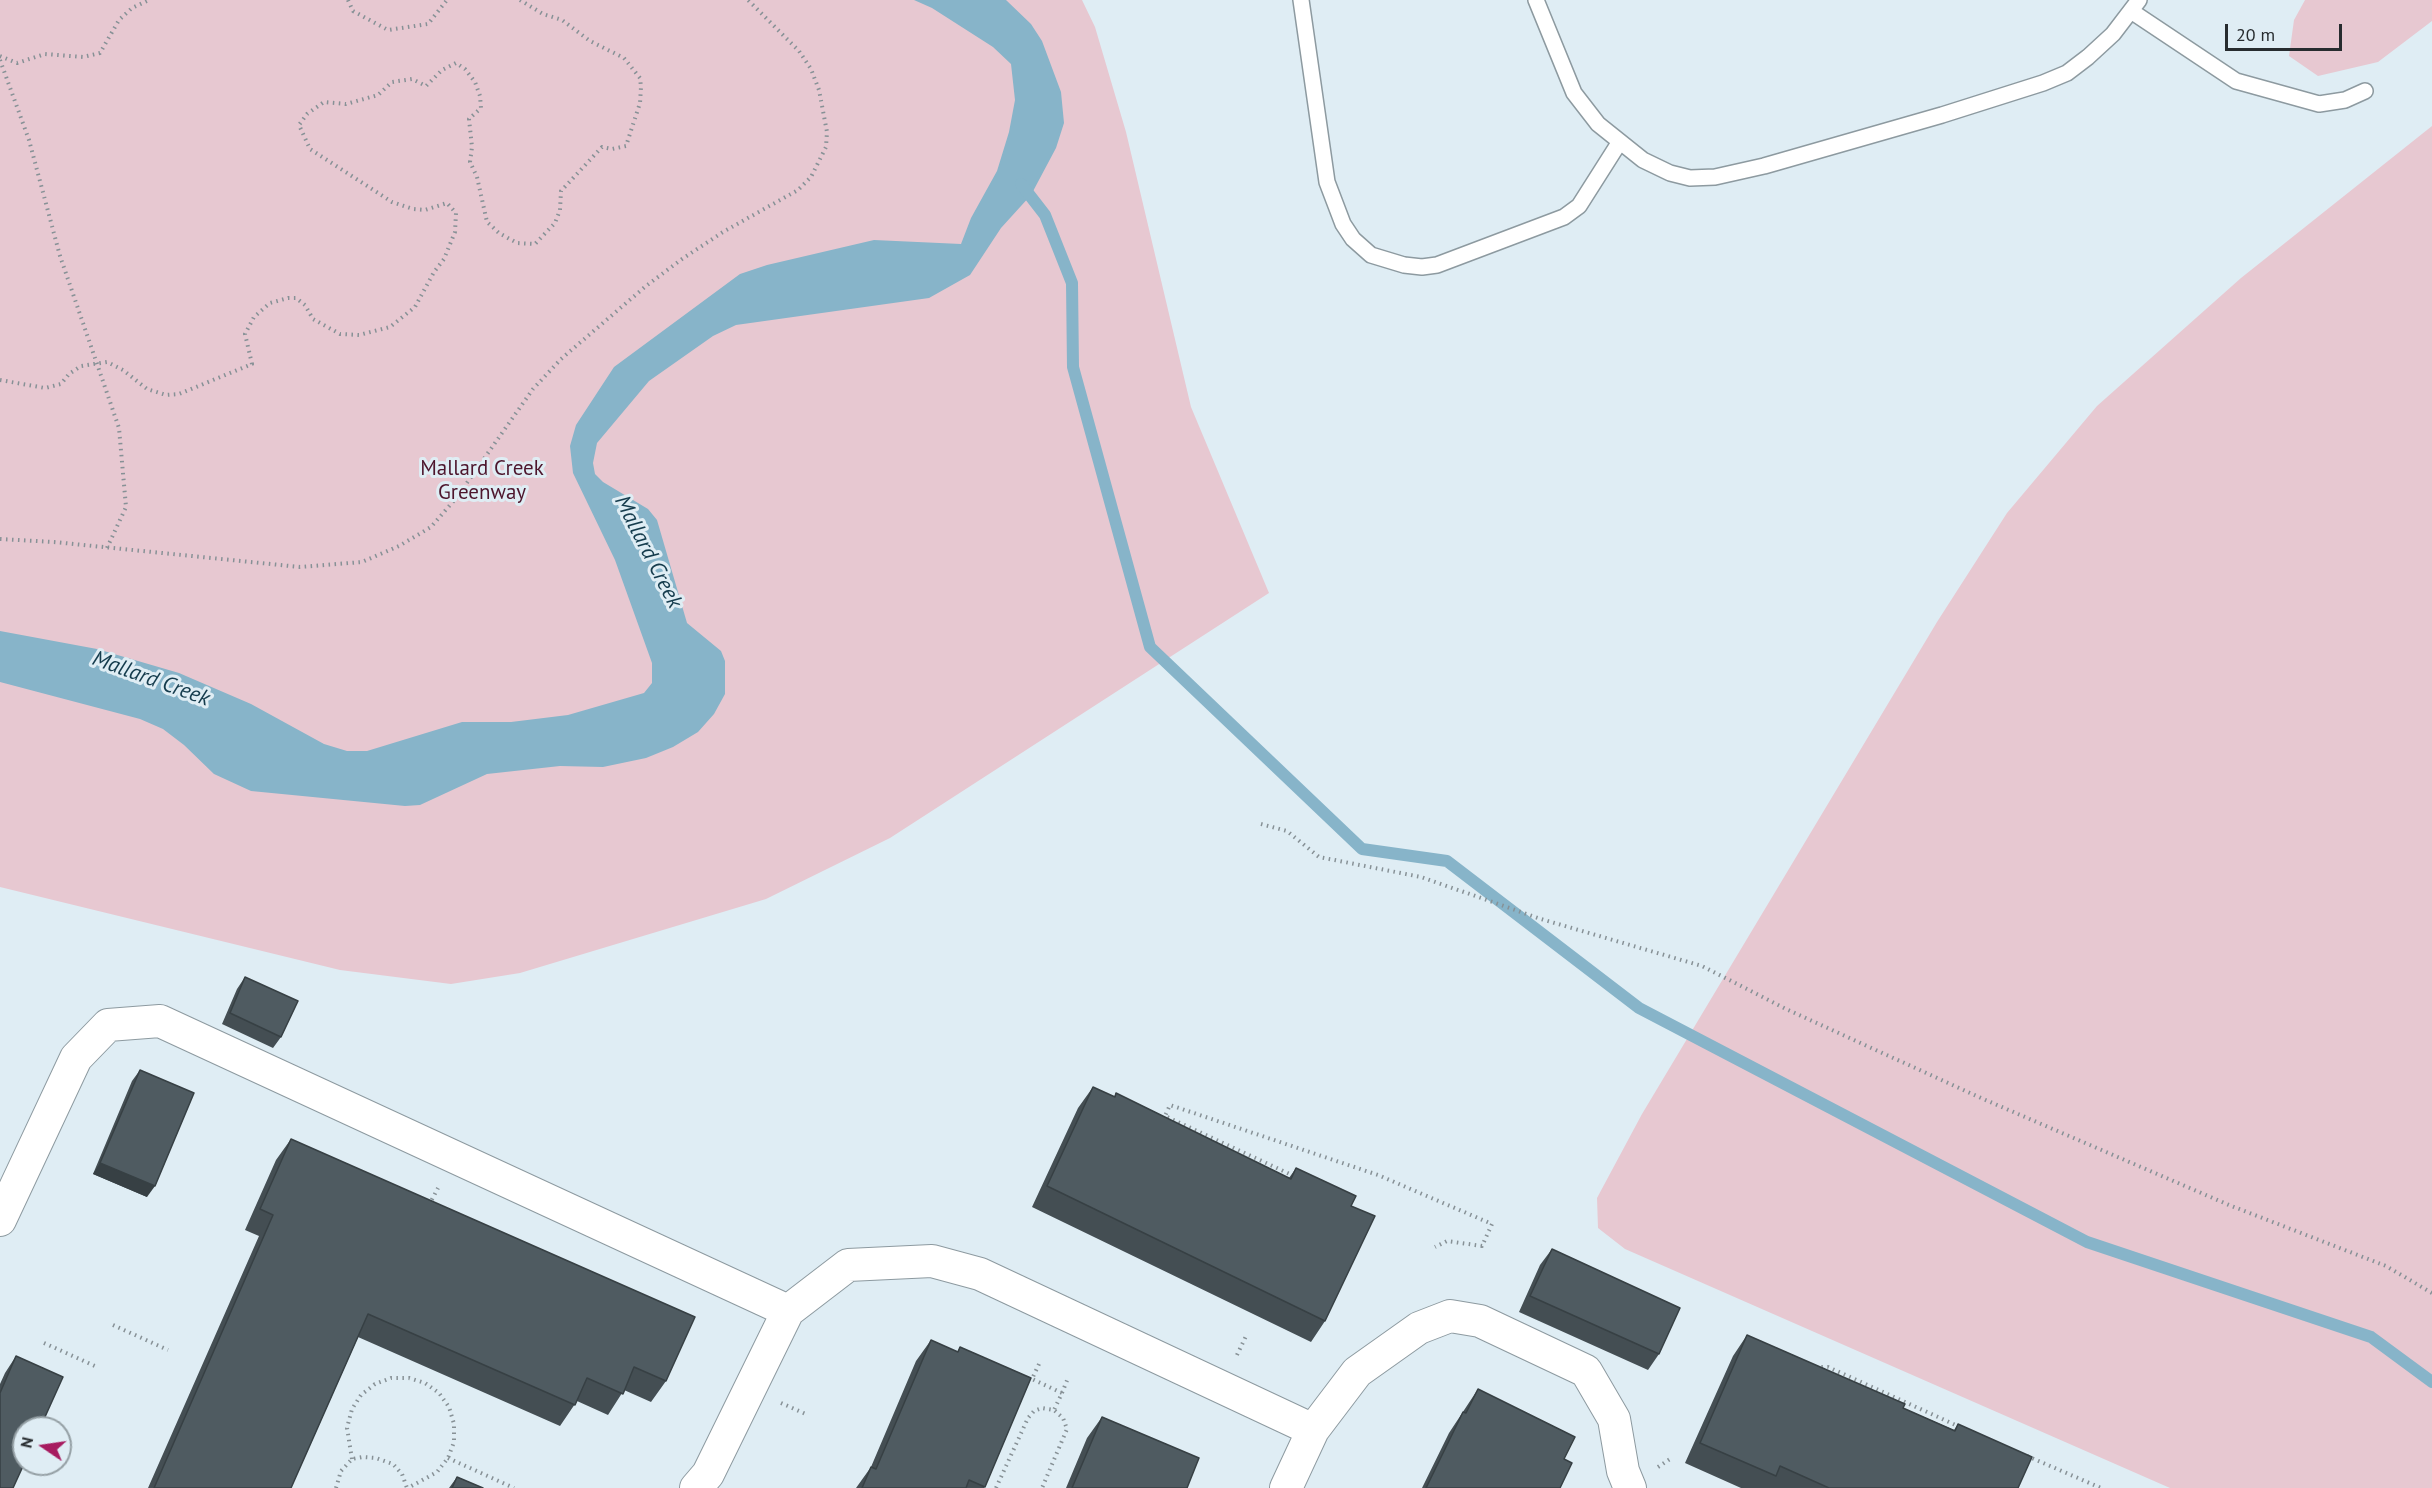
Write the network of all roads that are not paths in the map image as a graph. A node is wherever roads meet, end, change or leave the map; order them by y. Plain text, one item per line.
1 (1301, 0) edge
2 (1536, 0) edge
3 (2135, 6) edge
4 (2365, 91) dead end
5 (1619, 143) junction
6 (0, 1220) edge
7 (788, 1311) junction
8 (1313, 1430) junction
9 (696, 1488) edge
10 (1286, 1488) edge
11 (1630, 1488) edge

1 - 5 lane
2 - 5 lane
3 - 4 lane
3 - 5 lane
6 - 7 street
7 - 8 street
7 - 9 street
8 - 10 street
8 - 11 street

